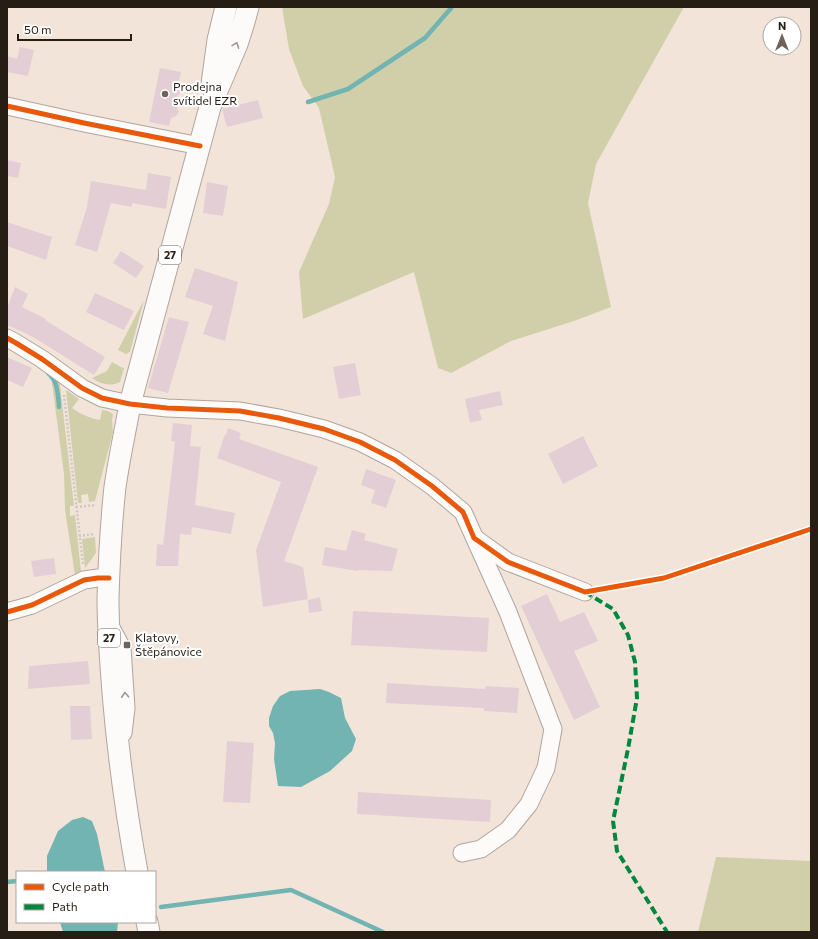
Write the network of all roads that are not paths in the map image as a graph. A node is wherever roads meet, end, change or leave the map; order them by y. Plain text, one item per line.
1 (226, 7) edge
2 (248, 7) edge
3 (7, 106) edge
4 (210, 107) junction
5 (200, 146) junction
6 (7, 338) edge
7 (130, 404) junction
8 (474, 538) junction
9 (109, 578) junction
10 (585, 592) dead end
11 (7, 612) edge
12 (462, 853) dead end
13 (137, 871) edge

1 - 4 main road, 27
4 -> 2 main road, 27
3 - 5 street
4 - 5 main road, 27
5 - 7 main road, 27
6 - 7 street
7 - 8 street
7 - 9 main road, 27
8 - 10 street
8 - 12 street
9 - 11 street
9 - 13 main road, 27

